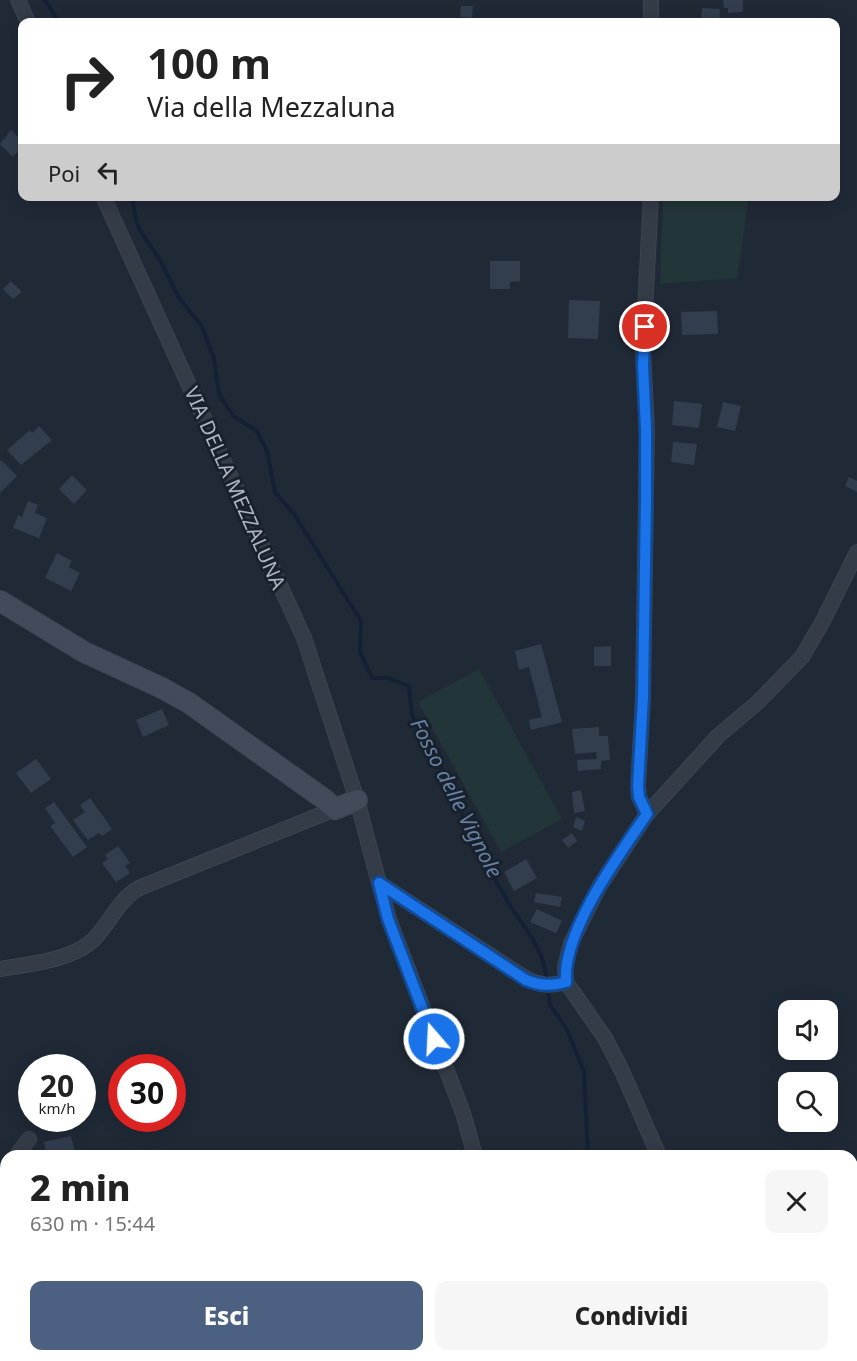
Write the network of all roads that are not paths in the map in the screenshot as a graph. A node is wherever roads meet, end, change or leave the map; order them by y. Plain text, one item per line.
1 (18, 0) edge
2 (651, 0) edge
3 (26, 18) edge
4 (651, 18) edge
5 (105, 201) edge
6 (651, 201) edge
7 (857, 552) edge
8 (0, 601) edge
9 (354, 793) junction
10 (334, 809) junction
11 (647, 814) junction
12 (379, 883) junction
13 (0, 969) edge
14 (566, 982) junction
15 (29, 1139) dead end
16 (20, 1150) edge
17 (473, 1150) edge
18 (656, 1150) edge

1 - 3 street
2 - 4 street
5 - 9 street, VIA DELLA MEZZALUNA
6 - 11 street
7 - 11 street
8 - 10 street
9 - 10 street
9 - 12 street, VIA DELLA MEZZALUNA
10 - 13 street
11 - 14 street
12 - 14 street
12 - 17 street, VIA DELLA MEZZALUNA
14 - 18 street
15 - 16 street

